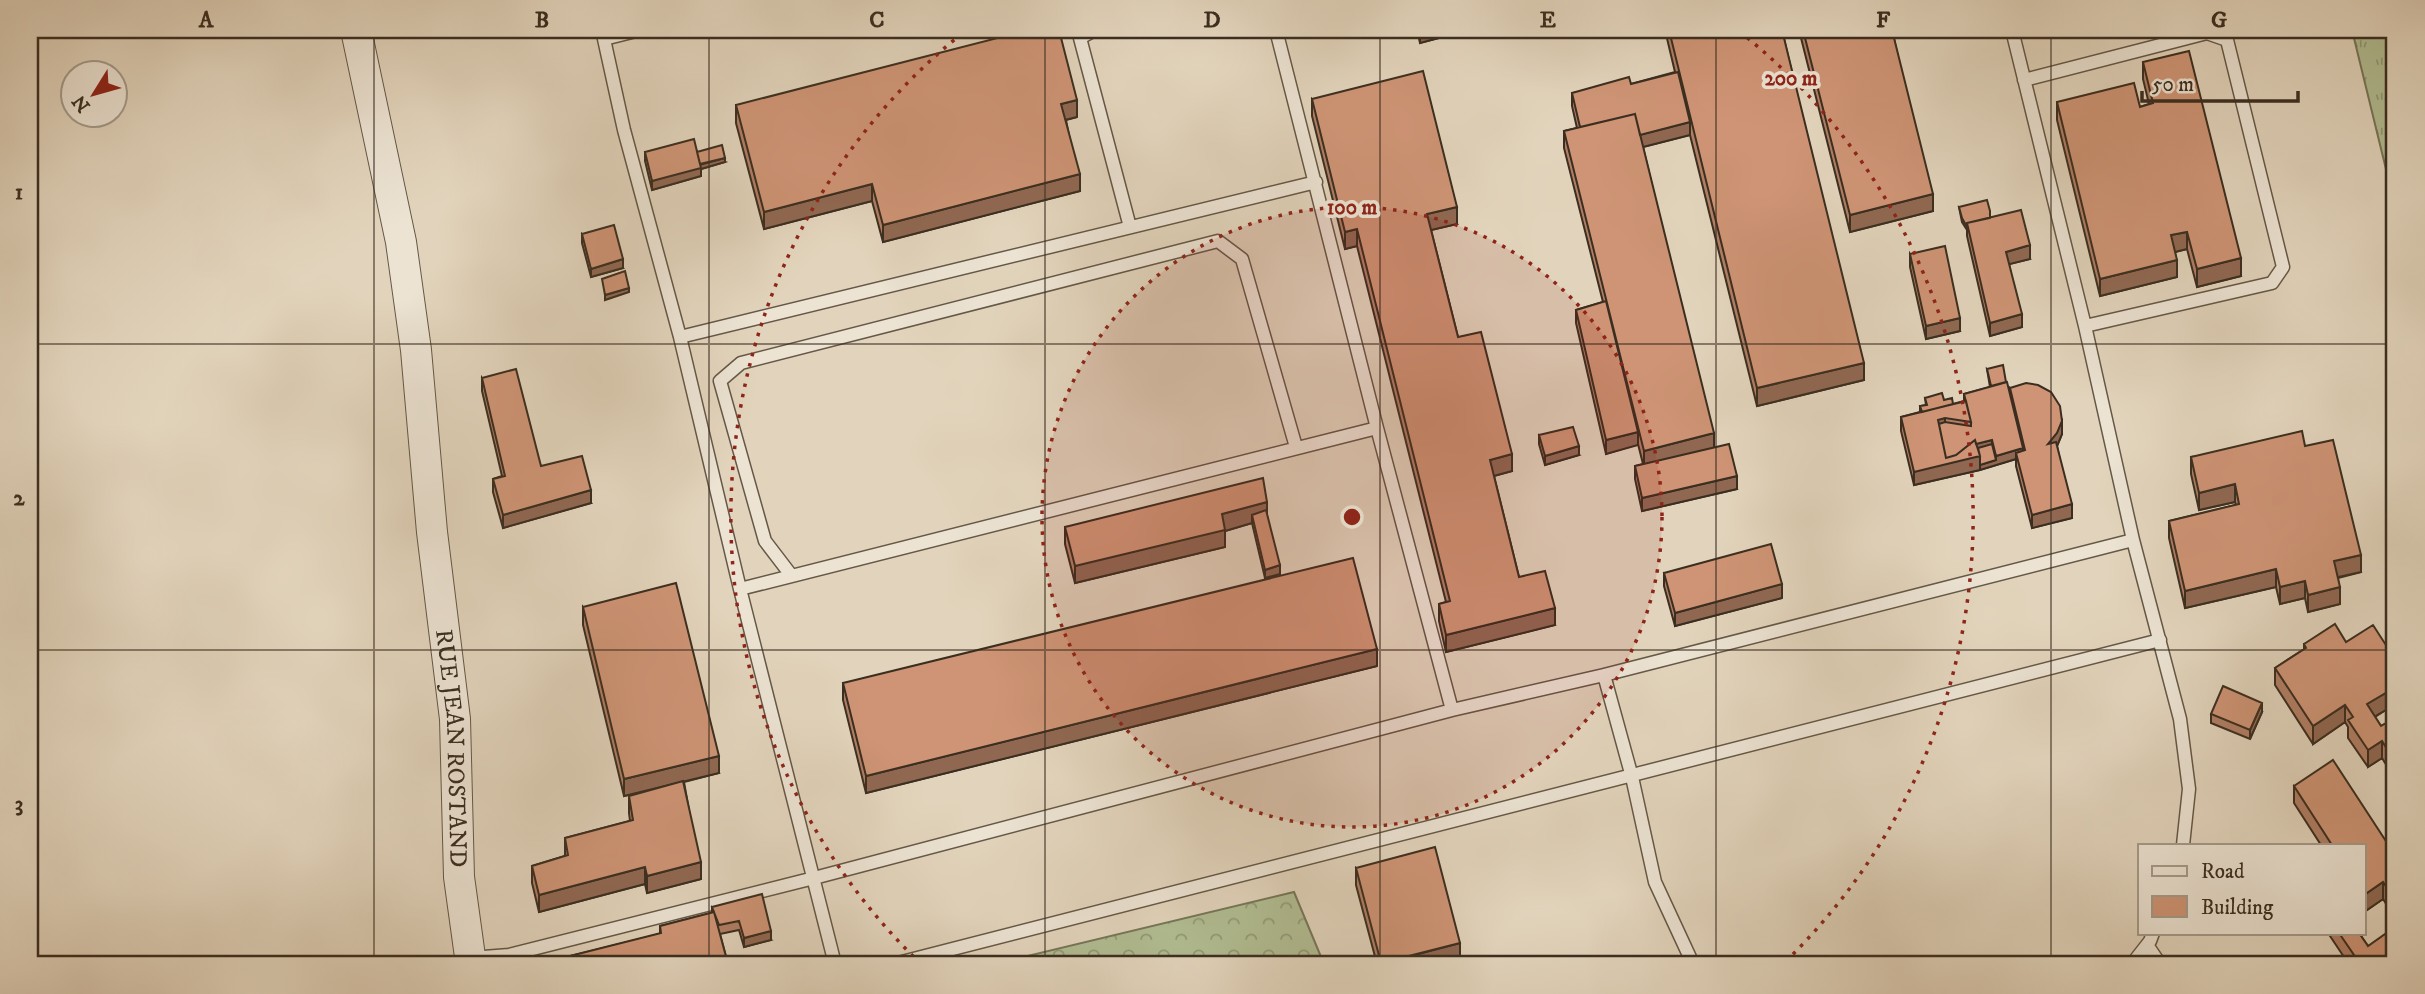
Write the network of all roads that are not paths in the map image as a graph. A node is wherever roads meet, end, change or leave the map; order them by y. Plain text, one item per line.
1 (356, 30) edge
2 (640, 30) edge
3 (1095, 30) edge
4 (1276, 30) edge
5 (2012, 30) edge
6 (603, 34) edge
7 (2024, 80) junction
8 (1316, 182) junction
9 (1130, 227) junction
10 (2085, 326) junction
11 (680, 337) junction
12 (1377, 428) junction
13 (1296, 447) junction
14 (2133, 540) junction
15 (791, 575) junction
16 (740, 589) junction
17 (2160, 640) junction
18 (1604, 675) junction
19 (1452, 710) junction
20 (1632, 777) junction
21 (2183, 844) edge
22 (814, 878) junction
23 (2150, 939) edge
24 (470, 961) edge
25 (835, 964) edge
26 (894, 964) edge
27 (1693, 964) edge
28 (2132, 964) edge
29 (2160, 964) edge

1 - 24 street, RUE JEAN ROSTAND
2 - 6 lane
3 - 9 lane
4 - 8 lane
5 - 7 lane
6 - 11 lane
7 - 10 lane
7 - 10 lane
8 - 9 lane
8 - 12 lane
9 - 11 lane
10 - 14 lane
11 - 16 lane
12 - 13 lane
12 - 19 lane
13 - 15 lane
13 - 15 lane
14 - 17 lane
14 - 18 lane
15 - 16 lane
16 - 22 lane
17 - 20 lane
17 - 21 lane
18 - 19 lane
18 - 20 lane
19 - 22 lane
20 - 26 lane
20 - 27 lane
22 - 24 lane
22 - 25 lane
23 - 28 lane
23 - 29 lane

